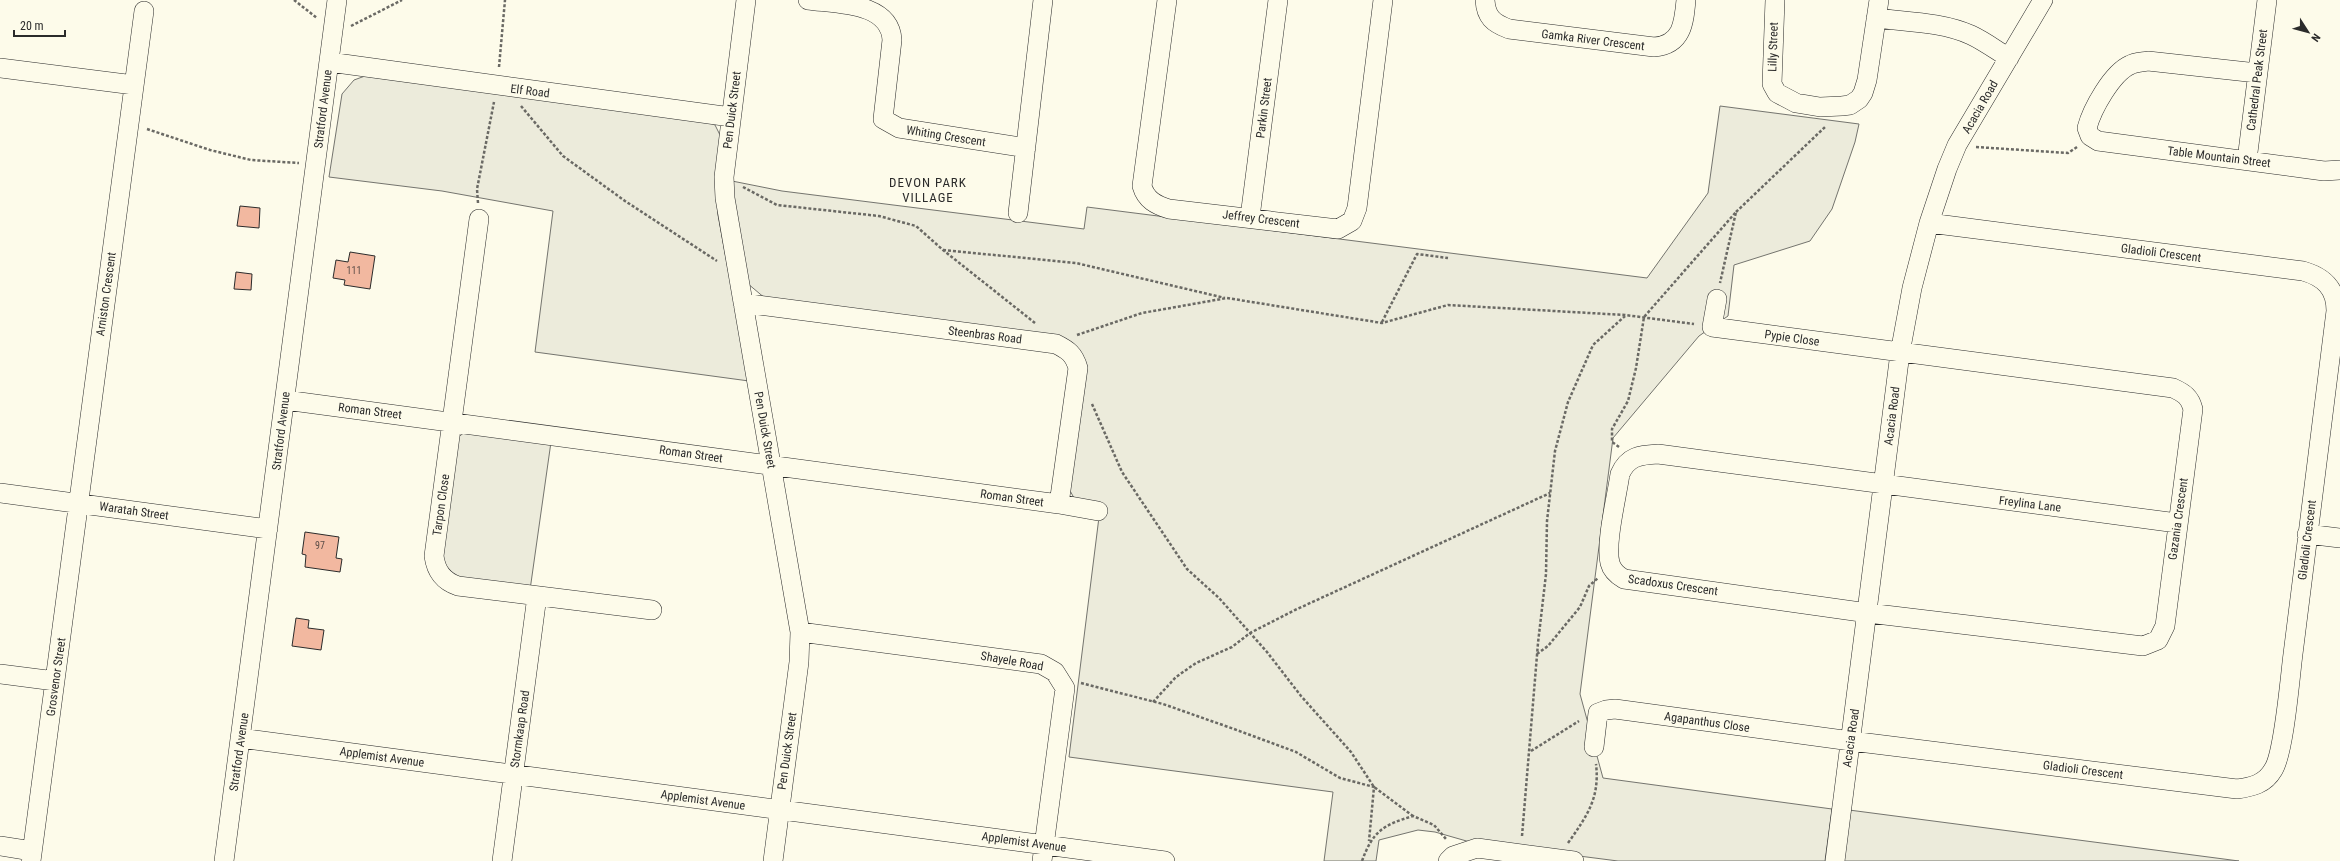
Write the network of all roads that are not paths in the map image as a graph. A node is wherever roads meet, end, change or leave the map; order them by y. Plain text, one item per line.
1 (337, 0) edge
2 (746, 0) edge
3 (808, 0) edge
4 (1043, 0) edge
5 (1167, 0) edge
6 (1278, 0) edge
7 (1383, 0) edge
8 (1485, 0) edge
9 (1686, 0) edge
10 (1775, 0) edge
11 (2043, 0) edge
12 (2267, 0) edge
13 (1878, 9) edge
14 (144, 12) dead end
15 (2009, 58) junction
16 (329, 62) junction
17 (0, 68) edge
18 (2257, 73) junction
19 (134, 85) junction
20 (731, 117) junction
21 (1026, 148) junction
22 (2247, 160) junction
23 (2340, 170) edge
24 (1018, 213) dead end
25 (1250, 217) junction
26 (479, 219) road end
27 (1929, 222) junction
28 (1717, 299) road end
29 (743, 303) junction
30 (1900, 353) junction
31 (285, 400) junction
32 (452, 422) junction
33 (771, 465) junction
34 (1884, 484) junction
35 (0, 493) edge
36 (79, 504) junction
37 (1059, 504) junction
38 (1098, 511) dead end
39 (2177, 523) junction
40 (268, 529) junction
41 (2308, 534) junction
42 (2340, 538) edge
43 (537, 596) junction
44 (652, 610) dead end
45 (1868, 613) junction
46 (800, 632) junction
47 (0, 674) edge
48 (55, 681) junction
49 (240, 738) junction
50 (1851, 741) junction
51 (1594, 747) road end
52 (513, 774) junction
53 (779, 810) junction
54 (0, 846) edge
55 (1043, 853) edge
56 (32, 856) edge
57 (1451, 859) edge
58 (1565, 860) edge
59 (224, 861) edge
60 (502, 861) edge
61 (773, 861) edge
62 (1165, 861) edge
63 (1835, 861) edge

1 - 16 street, Stratford Avenue
2 - 20 street, Pen Duick Street
3 - 21 street, Whiting Crescent
4 - 21 street
5 - 25 street, Jeffrey Crescent
6 - 25 street, Parkin Street
7 - 25 street, Jeffrey Crescent
8 - 9 street, Gamka River Crescent
10 - 13 street, Lilly Street
11 - 15 street, Acacia Road
12 - 18 street, Cathedral Peak Street
13 - 15 street
14 - 19 street, Arniston Crescent
15 - 27 street, Acacia Road
16 - 20 street, Elf Road
16 - 31 street, Stratford Avenue
17 - 19 street
18 - 22 street, Cathedral Peak Street
18 - 22 street, Table Mountain Street
19 - 36 street, Arniston Crescent
20 - 29 street, Pen Duick Street
21 - 24 street
22 - 23 street, Table Mountain Street
26 - 32 street, Tarpon Close
27 - 30 street, Acacia Road
27 - 41 street, Gladioli Crescent
28 - 30 street, Pypie Close
29 - 33 street, Pen Duick Street
29 - 37 street, Steenbras Road
30 - 34 street, Acacia Road
30 - 39 street, Gazania Crescent
31 - 32 street, Roman Street
31 - 40 street, Stratford Avenue
32 - 33 street, Roman Street
32 - 43 street, Tarpon Close
33 - 37 street, Roman Street
33 - 46 street, Pen Duick Street
34 - 39 street, Freylina Lane
34 - 45 street, Acacia Road
34 - 45 street, Scadoxus Crescent
35 - 36 street, Waratah Street
36 - 40 street, Waratah Street
36 - 48 street, Grosvenor Street
37 - 38 street, Roman Street
39 - 45 street, Gazania Crescent
40 - 49 street, Stratford Avenue
41 - 42 street
41 - 50 street, Gladioli Crescent
43 - 44 street, Tarpon Close
43 - 52 street, Stormkaap Road
45 - 50 street, Acacia Road
46 - 53 street, Pen Duick Street
46 - 55 street, Shayele Road
47 - 48 street
48 - 56 street, Grosvenor Street
49 - 52 street, Applemist Avenue
49 - 59 street, Stratford Avenue
50 - 51 street, Agapanthus Close
50 - 63 street, Acacia Road
52 - 53 street, Applemist Avenue
52 - 60 street, Stormkaap Road
53 - 55 street, Applemist Avenue
53 - 61 street, Pen Duick Street
54 - 56 street, Grosvenor Street
55 - 62 street, Applemist Avenue
57 - 58 street

